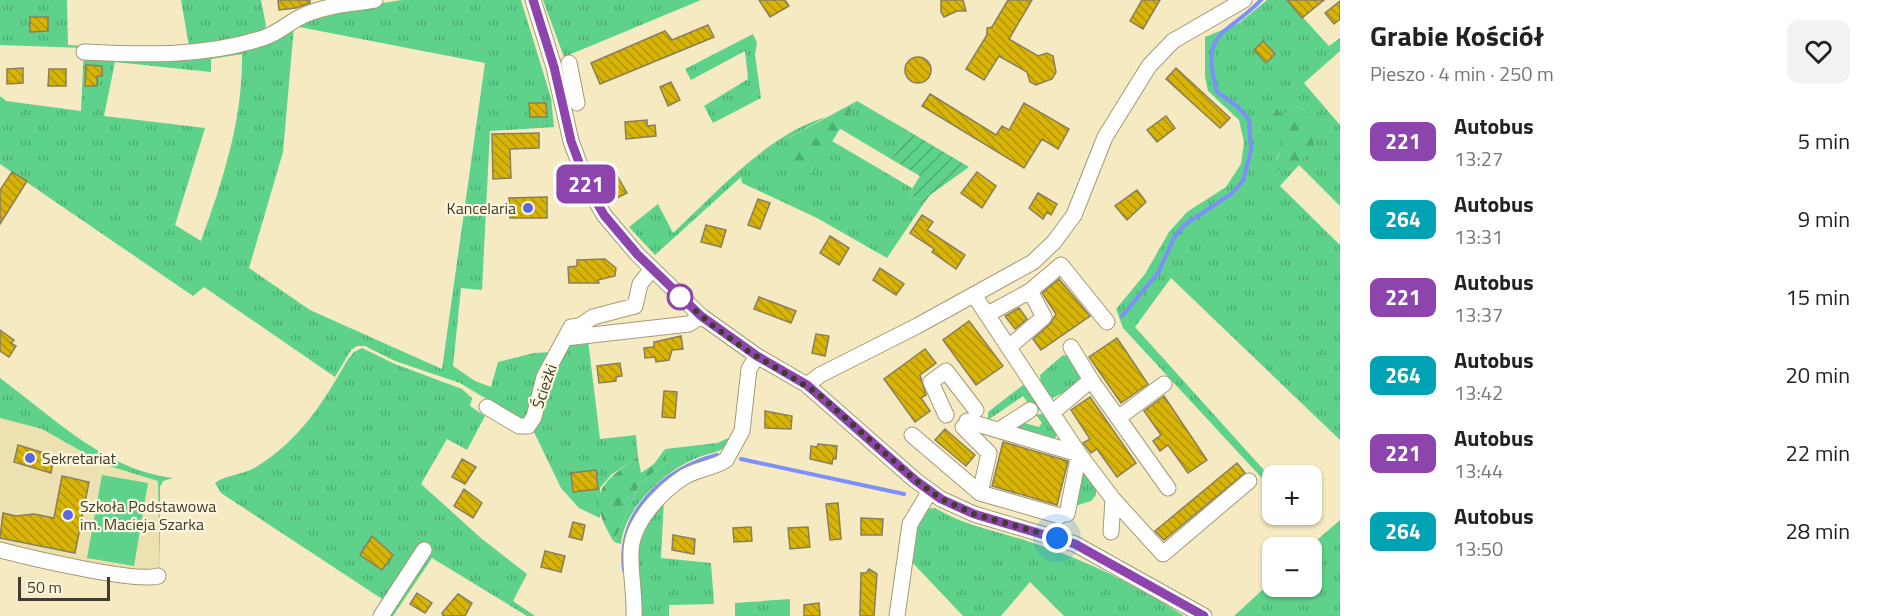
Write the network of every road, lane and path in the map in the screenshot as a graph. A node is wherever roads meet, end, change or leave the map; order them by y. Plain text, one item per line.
1 (375, 0) edge
2 (533, 0) edge
3 (1244, 0) edge
4 (84, 52) dead end
5 (569, 63) dead end
6 (578, 103) dead end
7 (652, 269) junction
8 (1029, 291) junction
9 (974, 295) junction
10 (987, 314) junction
11 (701, 316) junction
12 (1107, 322) dead end
13 (568, 332) junction
14 (1009, 346) junction
15 (1071, 347) dead end
16 (757, 356) junction
17 (1091, 380) junction
18 (1164, 384) dead end
19 (807, 385) junction
20 (488, 407) dead end
21 (1030, 410) dead end
22 (1053, 412) junction
23 (946, 415) dead end
24 (1118, 418) junction
25 (969, 419) junction
26 (999, 430) junction
27 (912, 435) dead end
28 (1079, 454) junction
29 (1249, 481) dead end
30 (1168, 488) dead end
31 (930, 491) junction
32 (980, 493) junction
33 (1113, 499) junction
34 (1111, 532) dead end
35 (0, 550) edge
36 (424, 550) dead end
37 (158, 576) dead end
38 (381, 616) edge
39 (634, 616) edge
40 (897, 616) edge
41 (1204, 616) edge

1 - 4 street
2 - 7 street
3 - 9 street
5 - 6 street
7 - 11 street
7 - 13 street
8 - 10 street
8 - 12 street
8 - 14 street
9 - 10 street
9 - 19 street
10 - 14 street
11 - 13 street
11 - 16 street
13 - 20 street, Ścieżki
14 - 22 street
15 - 17 street
16 - 19 street
16 - 39 street
17 - 22 street
17 - 24 street
18 - 24 street
19 - 31 street
21 - 26 street
22 - 28 street
23 - 25 street
24 - 30 street
25 - 26 street
25 - 32 street
26 - 28 street
27 - 32 street
28 - 32 street
28 - 33 street
29 - 33 street
31 - 40 street
31 - 41 street
33 - 34 street
35 - 37 street
36 - 38 street

